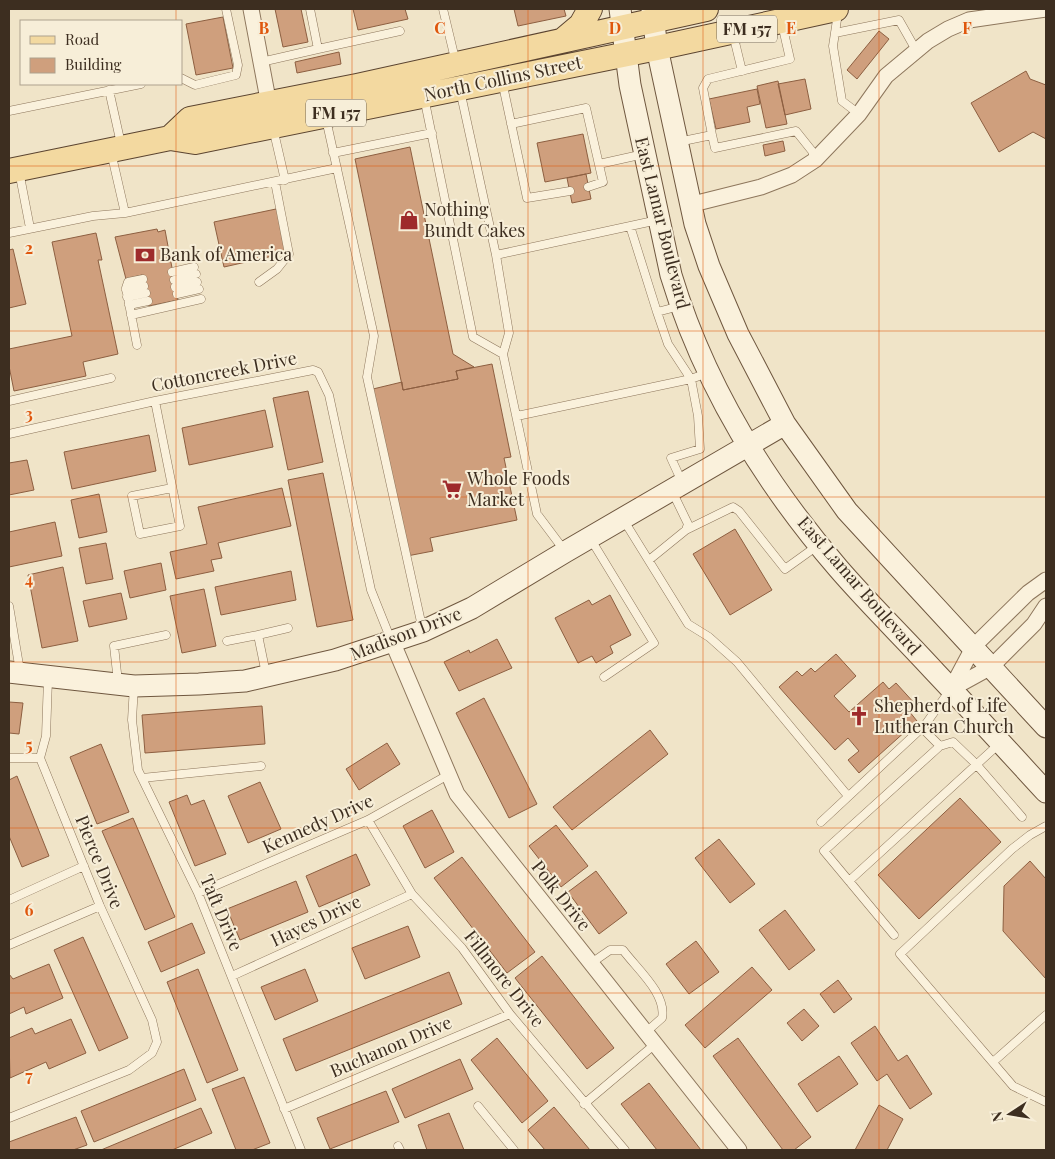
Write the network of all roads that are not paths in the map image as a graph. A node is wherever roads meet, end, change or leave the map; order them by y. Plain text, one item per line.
1 (226, 9) edge
2 (251, 9) edge
3 (310, 9) edge
4 (443, 9) edge
5 (590, 9) edge
6 (706, 9) edge
7 (838, 9) edge
8 (1046, 9) edge
9 (653, 15) edge
10 (621, 19) edge
11 (782, 21) junction
12 (400, 31) dead end
13 (732, 32) junction
14 (835, 33) junction
15 (560, 42) junction
16 (658, 48) junction
17 (318, 49) junction
18 (916, 50) junction
19 (626, 54) junction
20 (261, 62) junction
21 (456, 64) junction
22 (742, 71) junction
23 (182, 78) edge
24 (502, 79) junction
25 (136, 85) edge
26 (460, 88) junction
27 (109, 90) junction
28 (424, 95) junction
29 (9, 111) edge
30 (859, 114) junction
31 (271, 115) junction
32 (325, 115) junction
33 (511, 124) junction
34 (432, 133) junction
35 (712, 135) junction
36 (676, 143) junction
37 (116, 149) junction
38 (333, 153) junction
39 (644, 154) junction
40 (815, 160) junction
41 (599, 164) junction
42 (337, 168) junction
43 (14, 170) edge
44 (285, 180) junction
45 (275, 182) junction
46 (588, 187) dead end
47 (570, 191) dead end
48 (690, 205) junction
49 (125, 214) junction
50 (658, 220) junction
51 (630, 226) junction
52 (30, 228) junction
53 (9, 233) edge
54 (496, 255) junction
55 (197, 278) joint
56 (259, 282) dead end
57 (127, 297) junction
58 (201, 299) dead end
59 (680, 306) junction
60 (657, 312) junction
61 (131, 314) junction
62 (137, 345) dead end
63 (503, 354) junction
64 (699, 376) junction
65 (111, 378) dead end
66 (9, 401) edge
67 (156, 401) junction
68 (516, 416) junction
69 (785, 424) junction
70 (9, 434) edge
71 (747, 446) junction
72 (678, 487) junction
73 (172, 488) junction
74 (623, 518) junction
75 (686, 530) junction
76 (590, 537) junction
77 (819, 544) junction
78 (565, 552) junction
79 (649, 560) junction
80 (1046, 580) edge
81 (9, 606) edge
82 (1046, 606) edge
83 (288, 628) dead end
84 (423, 632) junction
85 (258, 634) junction
86 (166, 635) dead end
87 (227, 641) dead end
88 (392, 641) junction
89 (974, 646) junction
90 (991, 667) junction
91 (14, 673) edge
92 (266, 676) junction
93 (48, 677) junction
94 (604, 678) dead end
95 (126, 685) junction
96 (951, 689) junction
97 (1046, 727) edge
98 (922, 728) junction
99 (1000, 742) junction
100 (940, 746) junction
101 (9, 758) edge
102 (40, 758) junction
103 (976, 764) junction
104 (261, 766) dead end
105 (448, 775) junction
106 (142, 778) junction
107 (1046, 792) edge
108 (848, 796) junction
109 (1022, 817) dead end
110 (368, 820) junction
111 (821, 822) dead end
112 (1043, 828) edge
113 (1046, 837) edge
114 (84, 866) junction
115 (849, 881) junction
116 (198, 893) junction
117 (412, 894) junction
118 (9, 900) edge
119 (100, 906) junction
120 (894, 935) dead end
121 (9, 945) edge
122 (590, 964) junction
123 (232, 976) junction
124 (510, 1014) junction
125 (1046, 1015) edge
126 (649, 1039) junction
127 (993, 1062) junction
128 (1046, 1102) edge
129 (584, 1104) junction
130 (478, 1106) dead end
131 (284, 1108) junction
132 (9, 1118) edge
133 (301, 1150) edge
134 (514, 1150) edge
135 (625, 1150) edge
136 (738, 1150) edge

1 - 23 lane
2 - 20 street
3 - 17 lane
4 - 21 lane
5 - 15 main road
6 - 9 main road, North Collins Street / FM 157
7 - 11 main road, North Collins Street / FM 157
7 - 14 lane
8 - 18 street
9 - 10 main road, North Collins Street / FM 157
9 - 16 main road, East Lamar Boulevard
10 - 15 main road, North Collins Street / FM 157
10 - 19 main road, East Lamar Boulevard
11 - 13 main road, North Collins Street / FM 157
11 - 22 lane
12 - 17 lane
13 - 16 main road, North Collins Street / FM 157
13 - 22 lane
14 - 18 lane
14 - 30 lane
15 - 21 main road, North Collins Street / FM 157
16 - 19 main road, North Collins Street / FM 157
16 - 36 main road, East Lamar Boulevard
17 - 20 lane
18 - 30 street
19 - 24 main road, North Collins Street / FM 157
19 - 39 main road, East Lamar Boulevard
20 - 31 street
21 - 31 main road, North Collins Street / FM 157
22 - 35 lane
24 - 26 main road, North Collins Street / FM 157
24 - 33 lane
25 - 27 lane
26 - 28 main road, North Collins Street / FM 157
26 - 54 lane
27 - 29 lane
27 - 37 lane
28 - 32 main road, North Collins Street / FM 157
28 - 34 lane
30 - 40 street
31 - 32 main road, North Collins Street / FM 157
31 - 37 main road, North Collins Street / FM 157
31 - 44 lane
32 - 38 lane
33 - 41 lane
33 - 47 lane
34 - 38 lane
34 - 63 lane
35 - 36 lane
35 - 40 lane
36 - 48 main road, East Lamar Boulevard
37 - 43 main road, North Collins Street / FM 157
37 - 49 lane
38 - 42 lane
39 - 41 lane
39 - 50 main road, East Lamar Boulevard
40 - 48 street
41 - 46 lane
42 - 44 lane
42 - 84 lane
43 - 52 lane
44 - 45 lane
45 - 49 lane
45 - 56 lane
48 - 69 main road, East Lamar Boulevard
49 - 52 lane
50 - 51 lane
50 - 59 main road, East Lamar Boulevard
51 - 54 lane
51 - 60 lane
52 - 53 lane
54 - 63 lane
55 - 55 lane
57 - 57 lane
57 - 61 lane
58 - 61 lane
59 - 60 lane
59 - 64 main road, East Lamar Boulevard
60 - 64 lane
61 - 62 lane
63 - 68 lane
64 - 68 lane
64 - 71 main road, East Lamar Boulevard
64 - 72 lane
65 - 66 lane
67 - 70 lane, Cottoncreek Drive
67 - 73 lane
67 - 88 lane, Cottoncreek Drive
68 - 78 lane
69 - 71 main road, Madison Drive
69 - 89 main road, East Lamar Boulevard
71 - 72 main road, Madison Drive
71 - 77 main road, East Lamar Boulevard
72 - 74 main road, Madison Drive
72 - 75 lane
73 - 73 lane
74 - 76 main road, Madison Drive
74 - 79 lane
75 - 77 lane
75 - 79 lane
76 - 78 main road, Madison Drive
76 - 94 lane
77 - 96 main road, East Lamar Boulevard
78 - 84 main road, Madison Drive
79 - 108 lane
80 - 89 street
81 - 91 lane
82 - 90 street
83 - 85 lane
84 - 88 main road, Madison Drive
85 - 87 lane
85 - 92 lane
86 - 95 lane, Taft Drive
88 - 92 main road, Madison Drive
88 - 105 street, Polk Drive
89 - 90 main road, East Lamar Boulevard
89 - 96 street
90 - 96 street
90 - 97 main road, East Lamar Boulevard
91 - 93 main road, Madison Drive
92 - 95 main road, Madison Drive
93 - 95 main road, Madison Drive
93 - 102 lane
95 - 106 lane, Taft Drive
96 - 98 lane
96 - 99 main road, East Lamar Boulevard
98 - 100 lane
98 - 108 lane
99 - 103 lane
99 - 107 main road, East Lamar Boulevard
100 - 103 lane
100 - 115 lane
101 - 102 lane
102 - 114 lane, Pierce Drive
103 - 109 lane
103 - 115 lane
104 - 106 lane
105 - 110 lane, Kennedy Drive
105 - 122 street, Polk Drive
106 - 116 lane, Taft Drive
108 - 111 lane
110 - 116 lane, Kennedy Drive
110 - 117 lane, Fillmore Drive
112 - 113 lane
112 - 127 lane
114 - 118 lane
114 - 119 lane, Pierce Drive
115 - 120 lane
116 - 123 lane, Taft Drive
117 - 123 lane, Hayes Drive
117 - 124 lane, Fillmore Drive
119 - 121 lane
119 - 132 lane, Pierce Drive
122 - 126 street, Polk Drive
122 - 126 lane
123 - 131 lane, Taft Drive
124 - 129 lane, Fillmore Drive
124 - 131 lane, Buchanon Drive
125 - 127 lane
126 - 129 lane
126 - 136 street, Polk Drive
127 - 128 lane
129 - 135 lane, Fillmore Drive
130 - 134 lane
131 - 133 lane, Taft Drive

